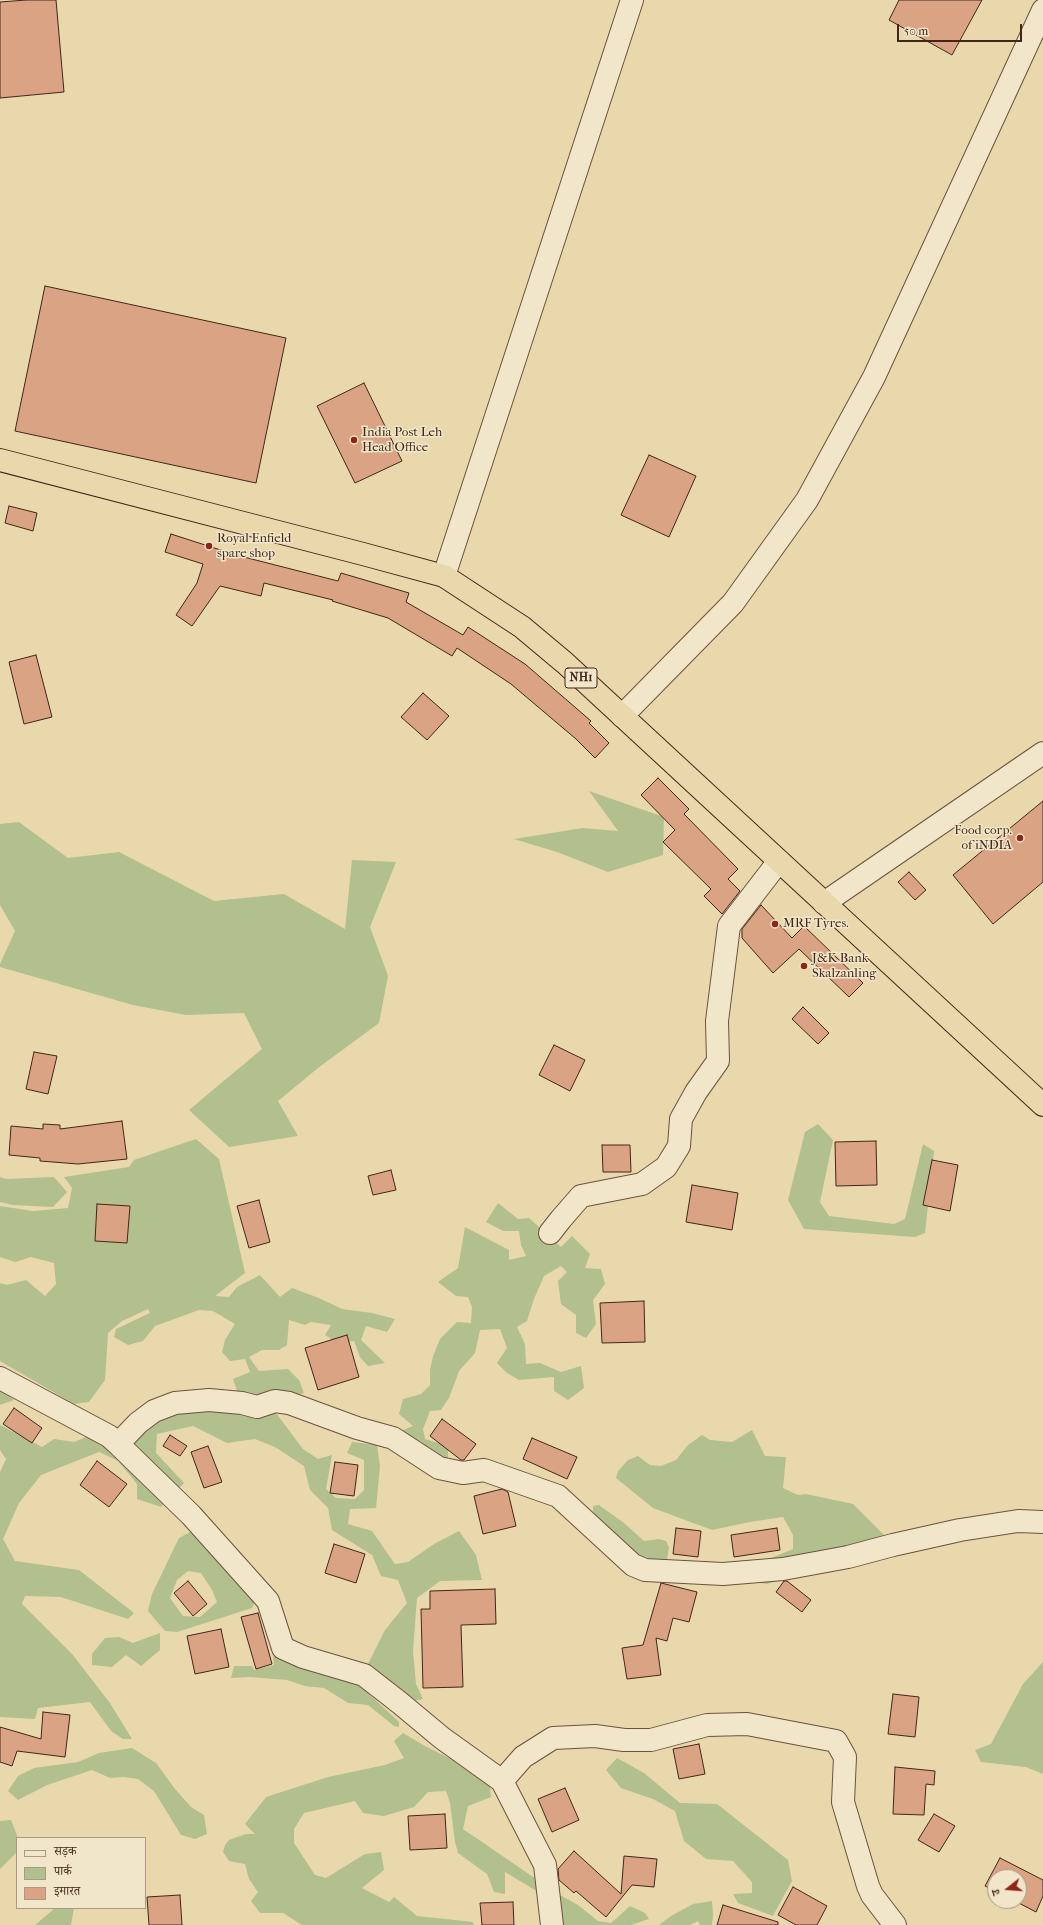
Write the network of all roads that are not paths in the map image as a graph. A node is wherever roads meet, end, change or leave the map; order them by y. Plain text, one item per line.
1 (632, 0) edge
2 (1043, 10) edge
3 (0, 460) edge
4 (444, 576) junction
5 (622, 716) junction
6 (1043, 753) edge
7 (779, 861) junction
8 (824, 903) junction
9 (1043, 1105) edge
10 (550, 1233) dead end
11 (0, 1378) edge
12 (118, 1444) junction
13 (1043, 1522) edge
14 (502, 1781) junction
15 (552, 1925) edge
16 (895, 1925) edge

1 - 4 street
2 - 5 street
3 - 4 highway, NH1
4 - 5 highway, NH1
5 - 7 highway, NH1
6 - 8 street
7 - 8 highway, NH1
7 - 10 street
8 - 9 highway, NH1
11 - 12 street
12 - 13 street
12 - 14 street
14 - 15 street
14 - 16 street

